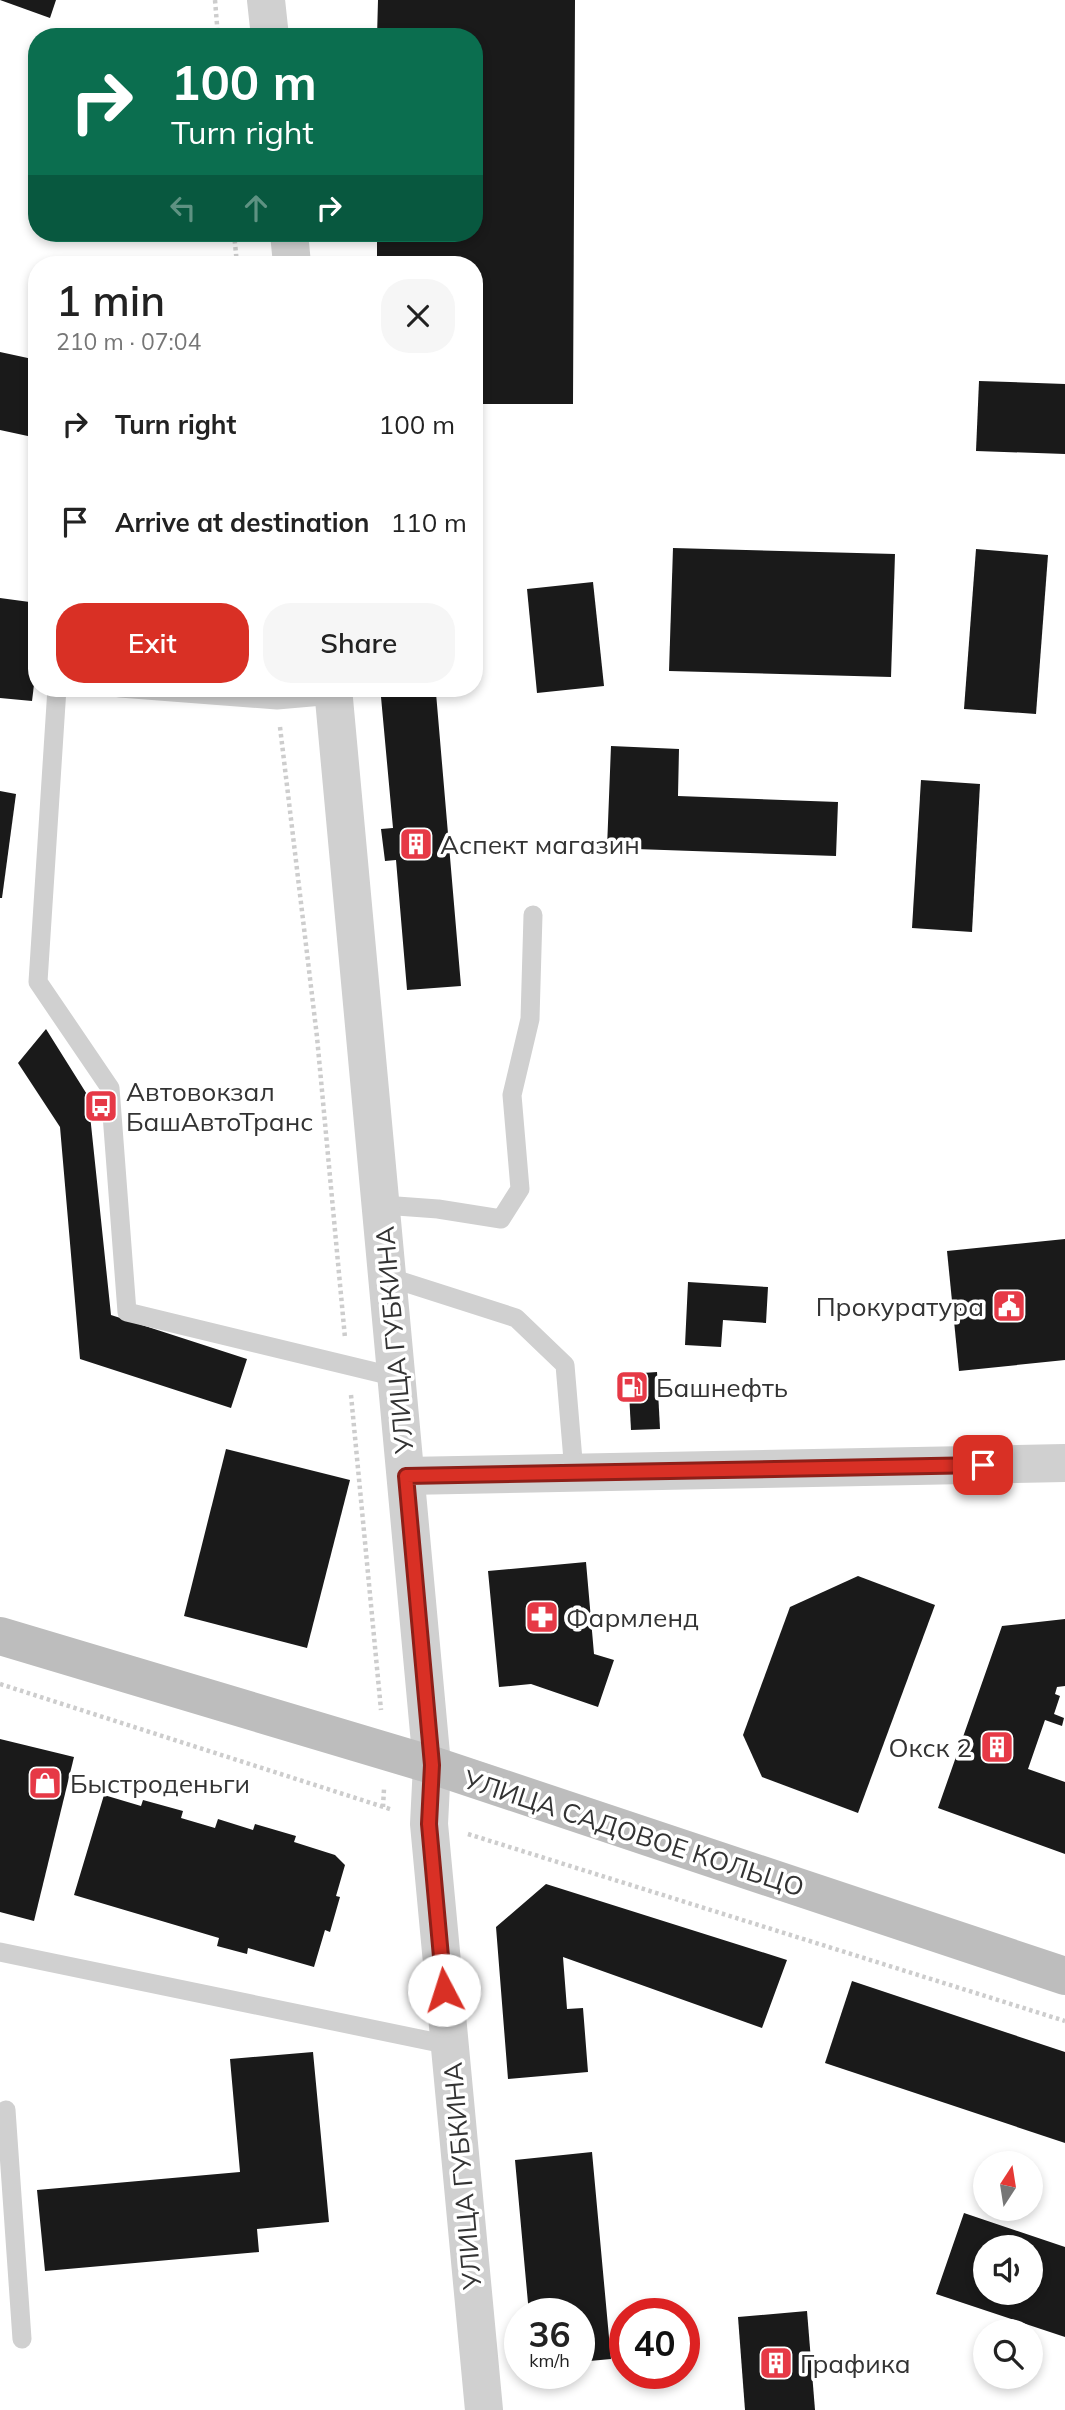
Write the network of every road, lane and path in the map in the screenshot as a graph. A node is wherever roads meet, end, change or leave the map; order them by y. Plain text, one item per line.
1 (215, 0) edge
2 (266, 0) edge
3 (217, 28) edge
4 (269, 28) edge
5 (56, 697) edge
6 (238, 697) edge
7 (296, 697) edge
8 (334, 697) edge
9 (277, 700) junction
10 (533, 915) dead end
11 (383, 1205) junction
12 (388, 1277) junction
13 (348, 1366) junction
14 (396, 1377) junction
15 (1065, 1463) edge
16 (574, 1472) junction
17 (406, 1476) junction
18 (0, 1636) edge
19 (0, 1684) edge
20 (385, 1751) junction
21 (432, 1765) junction
22 (383, 1807) junction
23 (429, 1824) junction
24 (0, 1952) edge
25 (1065, 1976) edge
26 (1065, 2021) edge
27 (449, 2045) junction
28 (6, 2110) dead end
29 (22, 2339) dead end
30 (484, 2410) edge

1 - 3 path
2 - 4 street
5 - 13 lane
6 - 9 lane
7 - 9 lane
8 - 11 street, УЛИЦА ГУБКИНА
9 - 13 path
10 - 11 lane
11 - 12 street, УЛИЦА ГУБКИНА
12 - 14 street, УЛИЦА ГУБКИНА
12 - 16 lane
13 - 14 lane
13 - 20 path
14 - 17 street, УЛИЦА ГУБКИНА
15 - 16 street
16 - 17 street
17 - 21 street, УЛИЦА ГУБКИНА
18 - 20 main road, УЛИЦА САДОВОЕ КОЛЬЦО
19 - 22 path
20 - 21 main road, УЛИЦА САДОВОЕ КОЛЬЦО
20 - 22 path
21 - 23 street, УЛИЦА ГУБКИНА
21 - 25 main road, УЛИЦА САДОВОЕ КОЛЬЦО
22 - 23 path
23 - 26 path
23 - 27 street, УЛИЦА ГУБКИНА
24 - 27 lane
27 - 30 street, УЛИЦА ГУБКИНА
28 - 29 lane

